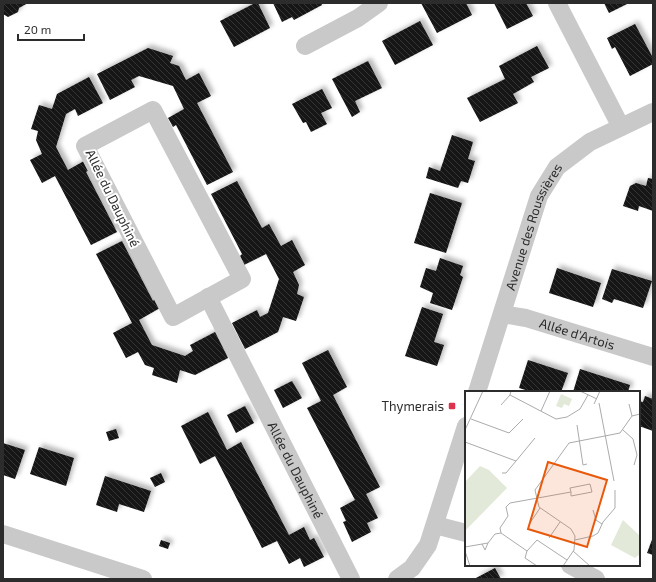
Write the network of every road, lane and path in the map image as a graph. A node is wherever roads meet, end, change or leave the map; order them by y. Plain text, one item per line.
1 (379, 3) edge
2 (557, 3) edge
3 (305, 46) dead end
4 (653, 112) edge
5 (621, 127) junction
6 (208, 298) junction
7 (502, 314) junction
8 (653, 357) edge
9 (477, 391) edge
10 (465, 429) edge
11 (435, 525) junction
12 (3, 534) edge
13 (465, 534) edge
14 (572, 566) edge
15 (143, 579) edge
16 (352, 579) edge
17 (397, 579) edge
18 (596, 579) edge

1 - 3 street
2 - 5 street
4 - 5 street, Avenue des Roussières
5 - 7 street, Avenue des Roussières
6 - 6 street, Allée du Dauphiné
6 - 16 street, Allée du Dauphiné
7 - 8 street, Allée d'Artois
7 - 9 street, Avenue des Roussières
10 - 11 street
11 - 13 street
11 - 17 street
12 - 15 street
14 - 18 street

